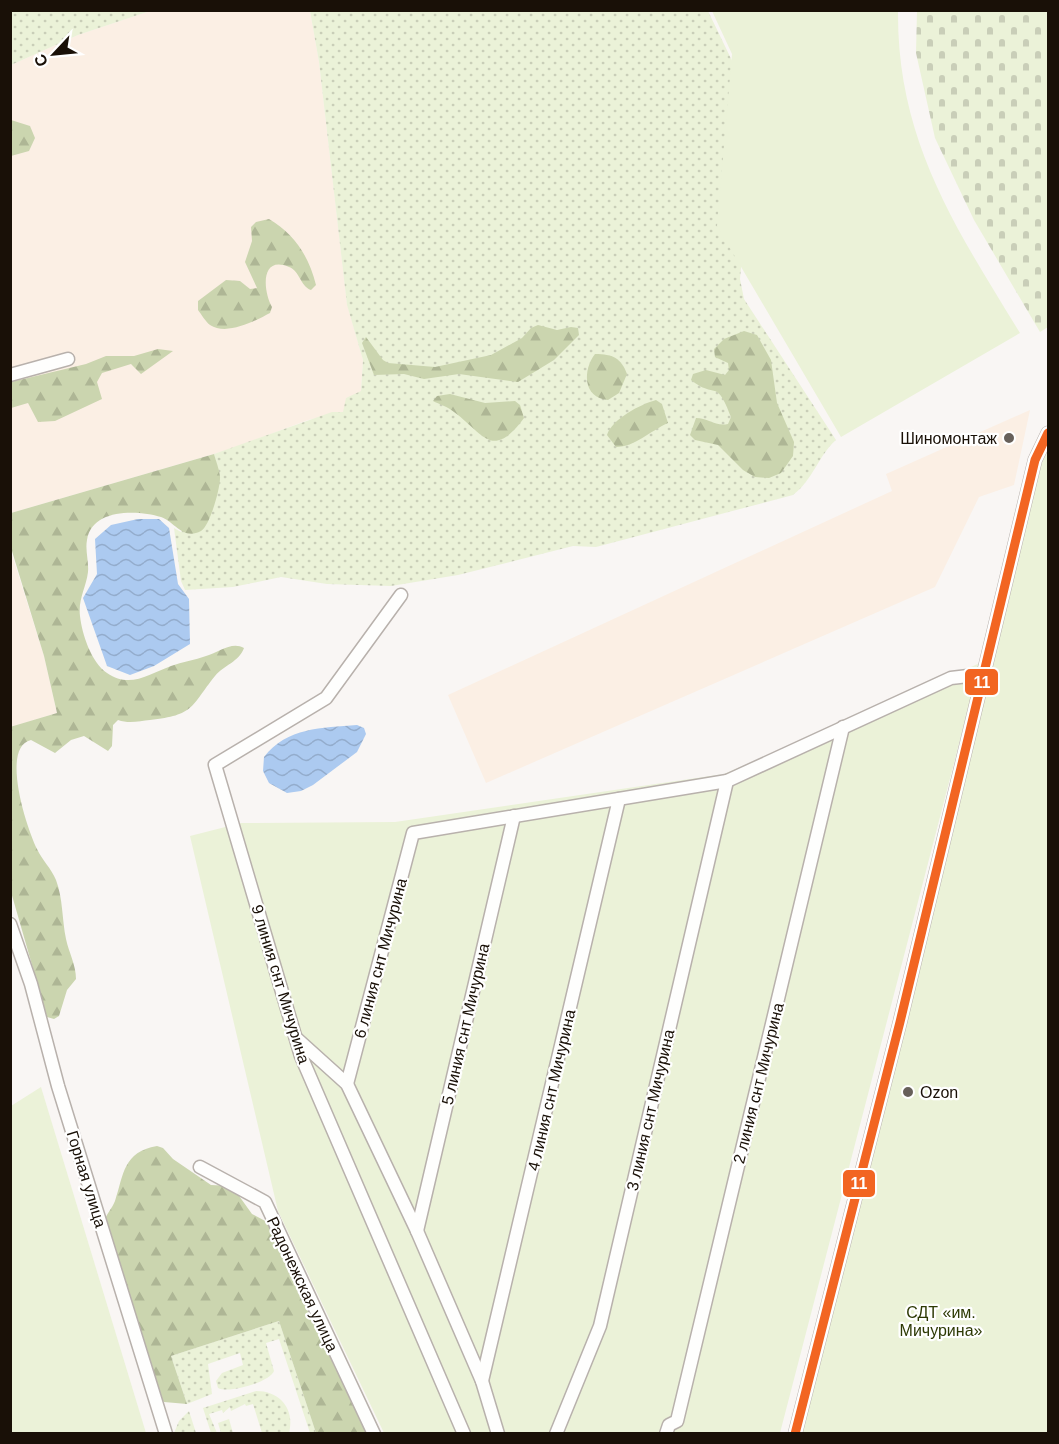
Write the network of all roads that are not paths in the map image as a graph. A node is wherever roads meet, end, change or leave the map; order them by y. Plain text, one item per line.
1 (68, 359) dead end
2 (10, 375) edge
3 (1048, 433) edge
4 (401, 595) dead end
5 (985, 674) junction
6 (843, 728) junction
7 (727, 781) junction
8 (619, 799) junction
9 (514, 816) junction
10 (10, 924) edge
11 (10, 933) edge
12 (14, 946) edge
13 (295, 1037) junction
14 (347, 1084) junction
15 (200, 1167) dead end
16 (417, 1231) junction
17 (482, 1381) junction
18 (166, 1434) edge
19 (374, 1434) edge
20 (464, 1434) edge
21 (498, 1434) edge
22 (556, 1434) edge
23 (666, 1434) edge
24 (795, 1434) edge

1 - 2 street
3 - 5 street
4 - 13 street, 9 линия снт Мичурина
5 - 6 street
5 - 24 street
6 - 7 street
6 - 23 street, 2 линия снт Мичурина
7 - 8 street
7 - 22 street, 3 линия снт Мичурина
8 - 9 street
8 - 17 street, 4 линия снт Мичурина
9 - 14 street, 6 линия снт Мичурина
9 - 16 street, 5 линия снт Мичурина
10 - 12 street, Горная улица
11 - 12 street
12 - 18 street, Горная улица
13 - 14 street
13 - 20 street, 9 линия снт Мичурина
14 - 16 street
15 - 19 street, Радонежская улица
16 - 17 street
17 - 21 street

